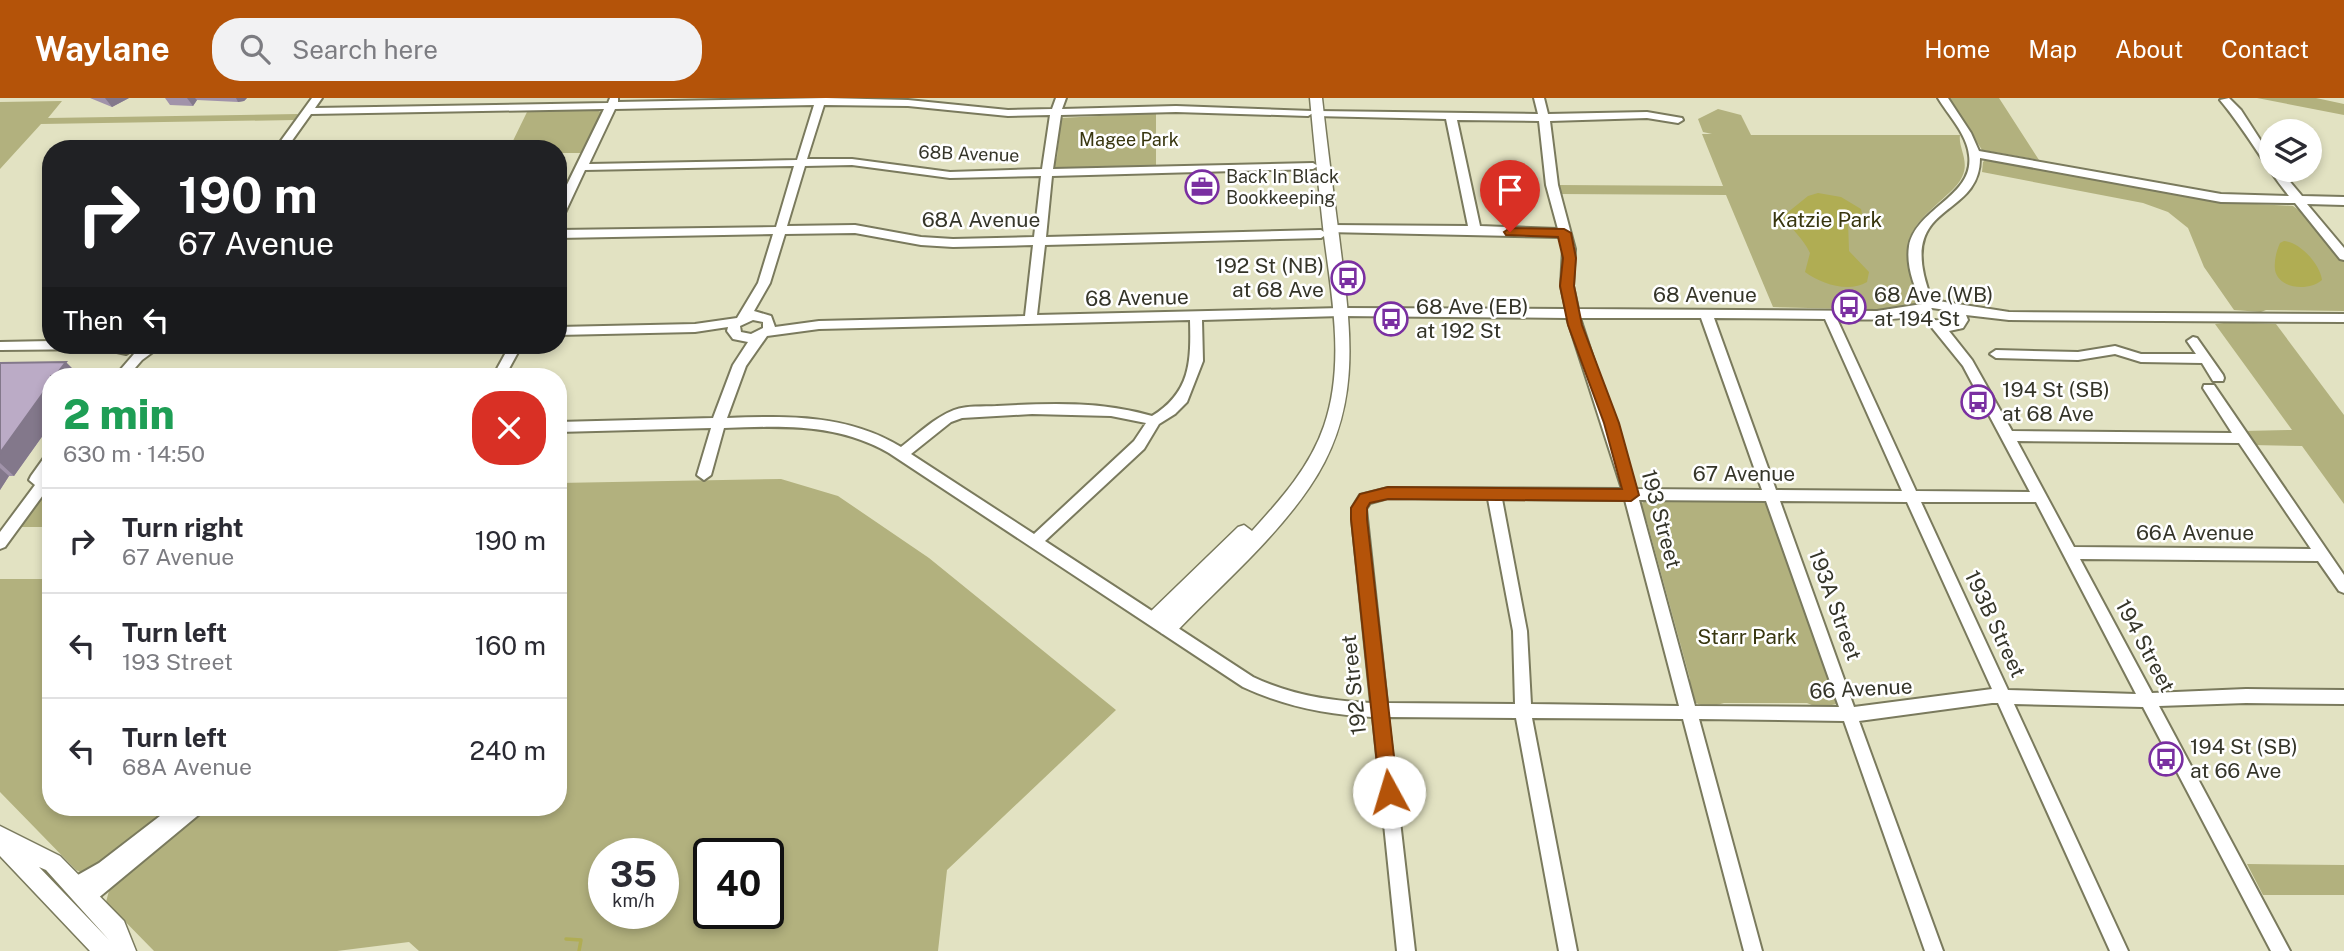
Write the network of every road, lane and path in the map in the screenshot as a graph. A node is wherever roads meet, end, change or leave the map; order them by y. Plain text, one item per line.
1 (317, 98) edge
2 (1061, 98) edge
3 (1311, 98) edge
4 (1539, 98) edge
5 (1943, 98) edge
6 (820, 100) edge
7 (2225, 100) dead end
8 (612, 102) edge
9 (308, 111) junction
10 (1056, 112) junction
11 (1313, 114) junction
12 (1451, 118) junction
13 (1543, 118) junction
14 (1678, 120) dead end
15 (287, 140) edge
16 (2259, 146) edge
17 (1975, 154) junction
18 (800, 162) junction
19 (581, 167) junction
20 (1319, 169) junction
21 (1047, 173) junction
22 (2284, 182) edge
23 (567, 196) edge
24 (2298, 201) junction
25 (2344, 201) edge
26 (781, 229) junction
27 (1475, 230) junction
28 (1325, 231) junction
29 (1564, 233) junction
30 (567, 234) edge
31 (1039, 239) junction
32 (2344, 256) edge
33 (1917, 266) junction
34 (764, 283) junction
35 (1335, 312) junction
36 (1573, 313) junction
37 (1706, 314) junction
38 (1829, 315) junction
39 (1929, 315) junction
40 (1955, 315) junction
41 (1196, 316) junction
42 (2344, 318) edge
43 (1031, 319) junction
44 (765, 326) junction
45 (738, 327) junction
46 (567, 331) edge
47 (42, 341) edge
48 (2193, 341) dead end
49 (0, 344) edge
50 (42, 344) edge
51 (143, 354) edge
52 (1996, 354) dead end
53 (2205, 359) junction
54 (1968, 363) junction
55 (128, 368) edge
56 (736, 373) junction
57 (1154, 421) junction
58 (720, 423) junction
59 (567, 427) edge
60 (2007, 436) junction
61 (2243, 438) junction
62 (902, 454) junction
63 (42, 470) edge
64 (705, 475) dead end
65 (42, 485) edge
66 (1494, 494) junction
67 (1631, 495) junction
68 (1772, 496) junction
69 (1911, 496) junction
70 (2040, 496) junction
71 (1365, 499) joint
72 (0, 524) edge
73 (1035, 541) junction
74 (0, 543) edge
75 (2069, 553) junction
76 (2321, 555) junction
77 (2344, 587) edge
78 (1162, 623) junction
79 (2003, 696) junction
80 (2344, 697) edge
81 (2148, 700) junction
82 (1380, 710) junction
83 (1523, 711) junction
84 (1687, 712) junction
85 (1849, 713) junction
86 (172, 816) edge
87 (186, 816) edge
88 (0, 838) edge
89 (45, 886) junction
90 (80, 892) junction
91 (105, 951) edge
92 (125, 951) edge
93 (1406, 951) edge
94 (1568, 951) edge
95 (1753, 951) edge
96 (1934, 951) edge
97 (2119, 951) edge
98 (2281, 951) edge

1 - 9 street
2 - 10 street
3 - 11 main road
4 - 13 street, 193 Street
5 - 17 street
6 - 8 street
6 - 10 street
6 - 18 street
7 - 16 street
8 - 9 street
8 - 19 street
9 - 15 street
10 - 11 street
10 - 21 street
11 - 12 street
11 - 20 main road
12 - 13 street
12 - 27 street
13 - 14 street
13 - 29 street, 193 Street
17 - 24 street
17 - 33 street, 194 Street
18 - 19 street, 68B Avenue
18 - 21 street, 68B Avenue
18 - 26 street
19 - 23 street
20 - 21 street, 68B Avenue
20 - 28 main road
21 - 31 street
22 - 24 street
24 - 25 street
24 - 32 street
26 - 30 street, 68A Avenue
26 - 31 street, 68A Avenue
26 - 34 street
27 - 28 street, 68A Avenue
27 - 29 street, 68A Avenue
28 - 31 street, 68A Avenue
28 - 35 main road
29 - 36 street, 193 Street
31 - 43 street
33 - 39 street, 194 Street
33 - 40 street, 194 Street
34 - 44 street
34 - 45 street
35 - 36 street, 68 Avenue
35 - 41 street, 68 Avenue
35 - 78 main road
36 - 37 street, 68 Avenue
36 - 67 street, 193 Street
37 - 38 street, 68 Avenue
37 - 68 street, 193A Street
38 - 39 street, 68 Avenue
38 - 69 street, 193B Street
39 - 40 street
39 - 40 street
39 - 54 street, 194 Street
40 - 42 street
40 - 54 street, 194 Street
41 - 43 street, 68 Avenue
41 - 57 street
43 - 44 street, 68 Avenue
44 - 45 street
44 - 45 street
44 - 56 street
45 - 46 street
45 - 56 street
47 - 49 street
48 - 53 street
49 - 50 street
51 - 55 street
52 - 53 street
53 - 61 street
54 - 60 street, 194 Street
56 - 58 street
57 - 62 street
57 - 73 street
58 - 59 street
58 - 62 street
58 - 64 street
60 - 61 street
60 - 70 street, 194 Street
61 - 76 street
62 - 73 street
63 - 72 street
65 - 74 street
66 - 67 street, 67 Avenue
66 - 71 street, 67 Avenue
66 - 83 street
67 - 68 street, 67 Avenue
67 - 84 street, 193 Street
68 - 69 street, 67 Avenue
68 - 85 street, 193A Street
69 - 70 street, 67 Avenue
69 - 79 street, 193B Street
70 - 75 street, 194 Street
71 - 82 street, 192 Street
73 - 78 street
75 - 76 street, 66A Avenue
75 - 81 street, 194 Street
76 - 77 street
78 - 82 street
79 - 81 street, 66 Avenue
79 - 85 street, 66 Avenue
79 - 97 street, 193B Street
80 - 81 street, 66 Avenue
81 - 98 street, 194 Street
82 - 83 street, 66 Avenue
82 - 93 street, 192 Street
83 - 84 street, 66 Avenue
83 - 94 street
84 - 85 street, 66 Avenue
84 - 95 street, 193 Street
85 - 96 street, 193A Street
86 - 90 street
87 - 90 street
88 - 89 main road
88 - 90 main road
89 - 90 main road
89 - 91 main road
90 - 92 main road

